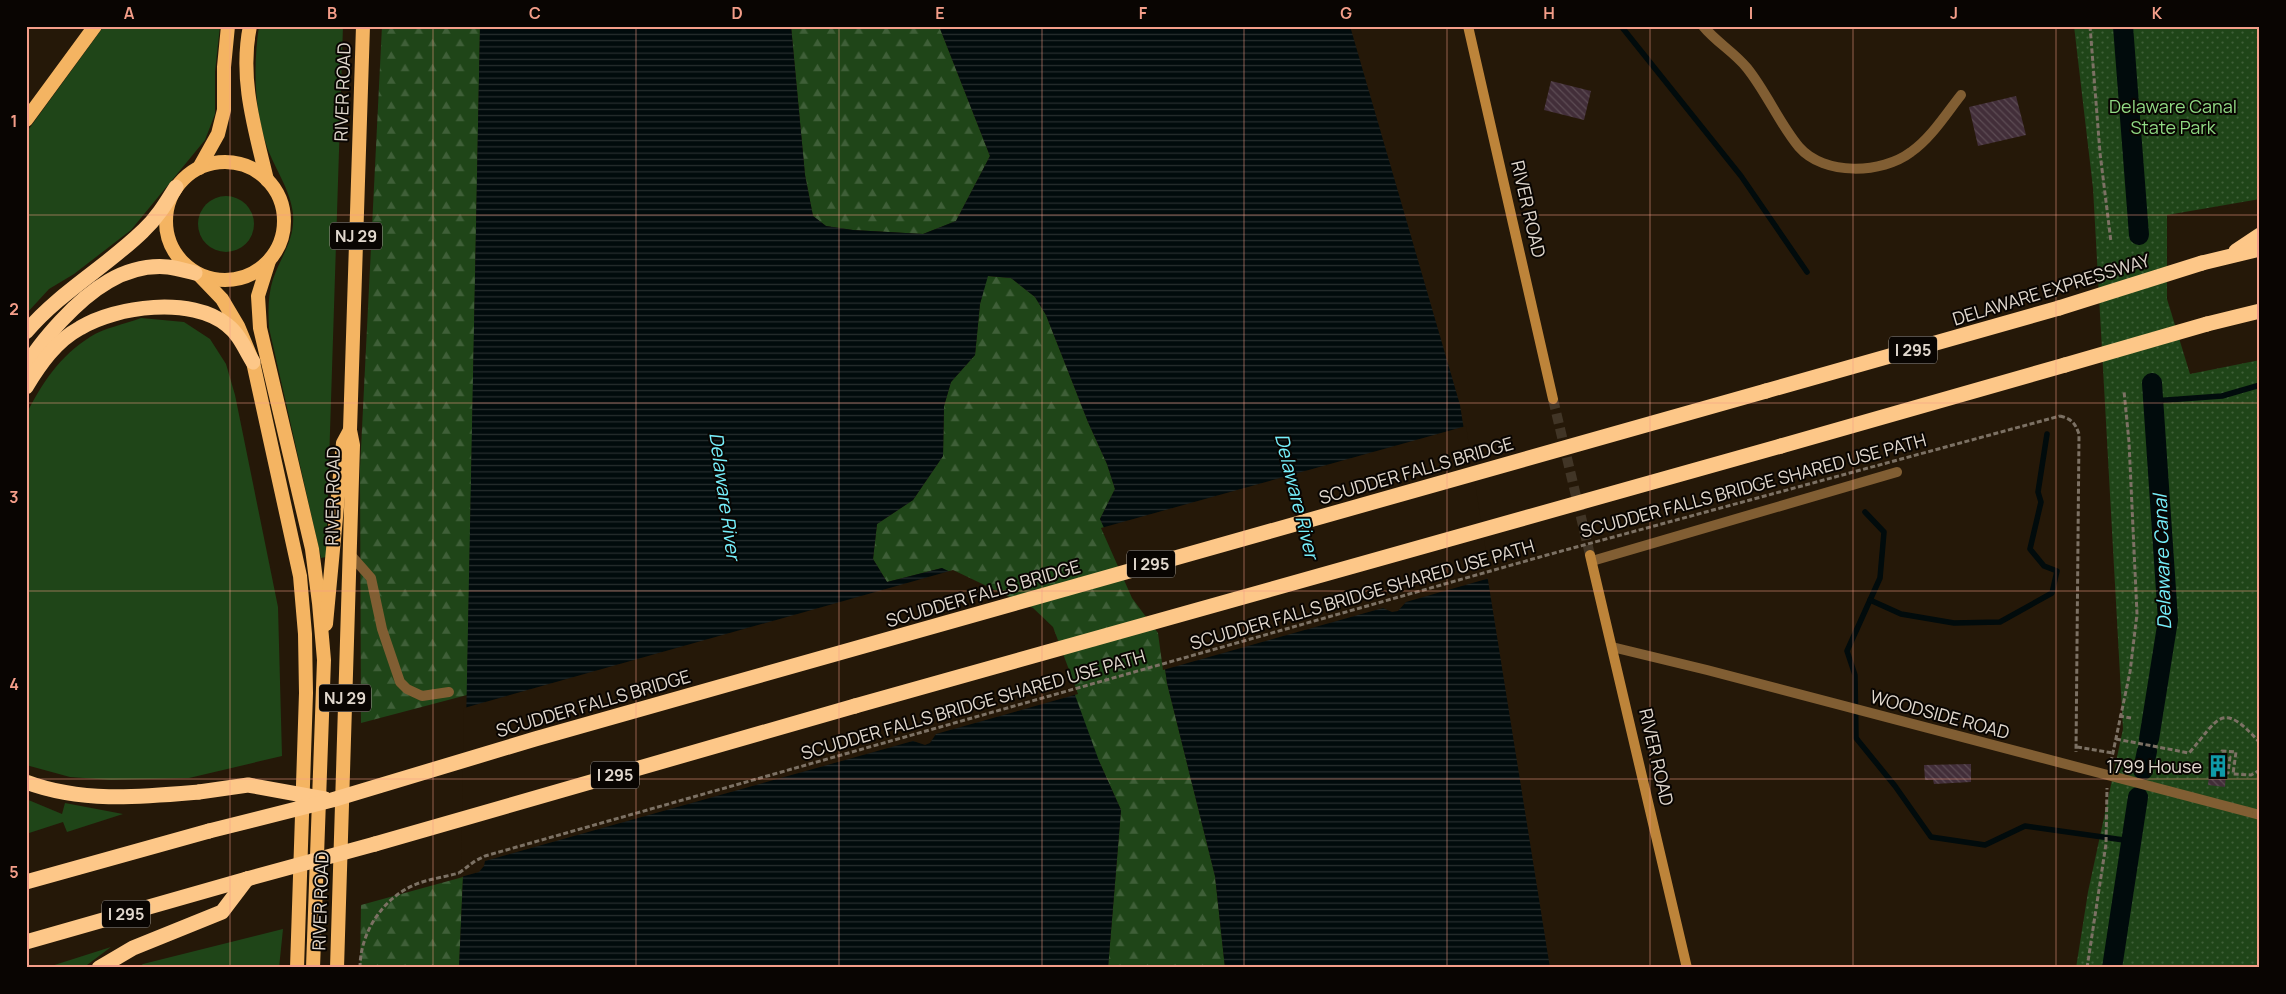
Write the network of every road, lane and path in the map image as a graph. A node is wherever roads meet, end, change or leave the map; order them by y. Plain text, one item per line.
1 (95, 26) edge
2 (228, 26) edge
3 (250, 26) edge
4 (363, 26) edge
5 (1468, 26) edge
6 (1703, 26) edge
7 (2090, 26) edge
8 (1961, 95) dead end
9 (26, 120) edge
10 (199, 168) junction
11 (267, 180) junction
12 (176, 187) junction
13 (2260, 235) edge
14 (2111, 242) dead end
15 (2260, 249) edge
16 (2226, 257) junction
17 (269, 261) junction
18 (196, 274) junction
19 (2260, 311) edge
20 (26, 332) edge
21 (253, 362) junction
22 (26, 367) edge
23 (26, 387) edge
24 (1766, 391) joint
25 (2124, 391) dead end
26 (1554, 399) tunnel mouth
27 (350, 430) junction
28 (1897, 472) dead end
29 (349, 553) junction
30 (1591, 558) joint
31 (1612, 648) junction
32 (322, 650) junction
33 (449, 692) dead end
34 (2119, 716) junction
35 (2131, 718) dead end
36 (2116, 739) junction
37 (2260, 743) edge
38 (2113, 754) junction
39 (2110, 764) dead end
40 (2260, 770) edge
41 (2233, 774) junction
42 (26, 782) edge
43 (2107, 786) dead end
44 (332, 800) junction
45 (2260, 815) edge
46 (247, 879) junction
47 (26, 882) edge
48 (26, 942) edge
49 (98, 968) edge
50 (297, 968) edge
51 (313, 968) edge
52 (337, 968) edge
53 (360, 968) edge
54 (1687, 968) edge
55 (2087, 968) edge

1 - 9 highway
2 - 10 highway
3 - 11 highway
4 - 27 highway, RIVER ROAD / NJ 29
5 - 26 main road, RIVER ROAD
6 - 8 street
7 - 14 path
10 - 11 highway
10 - 12 highway
11 - 17 highway
12 - 18 highway
12 - 20 highway
13 - 16 highway
15 - 16 highway, DELAWARE EXPRESSWAY / I 295
16 - 24 highway, DELAWARE EXPRESSWAY / I 295, bridge
17 - 18 highway
17 - 32 highway
18 - 21 highway
18 - 22 highway
19 - 46 highway, I 295, bridge
21 - 23 highway
21 - 50 highway
24 - 44 highway, SCUDDER FALLS BRIDGE / I 295, bridge
25 - 34 path
27 - 29 highway, RIVER ROAD / NJ 29
27 - 32 highway
28 - 30 street
29 - 33 street
29 - 52 highway, RIVER ROAD / NJ 29
30 - 31 main road, RIVER ROAD
31 - 45 street, WOODSIDE ROAD
31 - 54 main road, RIVER ROAD
32 - 51 highway
34 - 35 path
34 - 36 path
36 - 37 path
36 - 38 path
38 - 39 path
38 - 53 path, SCUDDER FALLS BRIDGE SHARED USE PATH, bridge
40 - 41 path
41 - 41 path
42 - 44 highway, bridge
43 - 55 path
44 - 47 highway, SCUDDER FALLS BRIDGE / I 295, bridge
46 - 48 highway, I 295
46 - 49 highway

